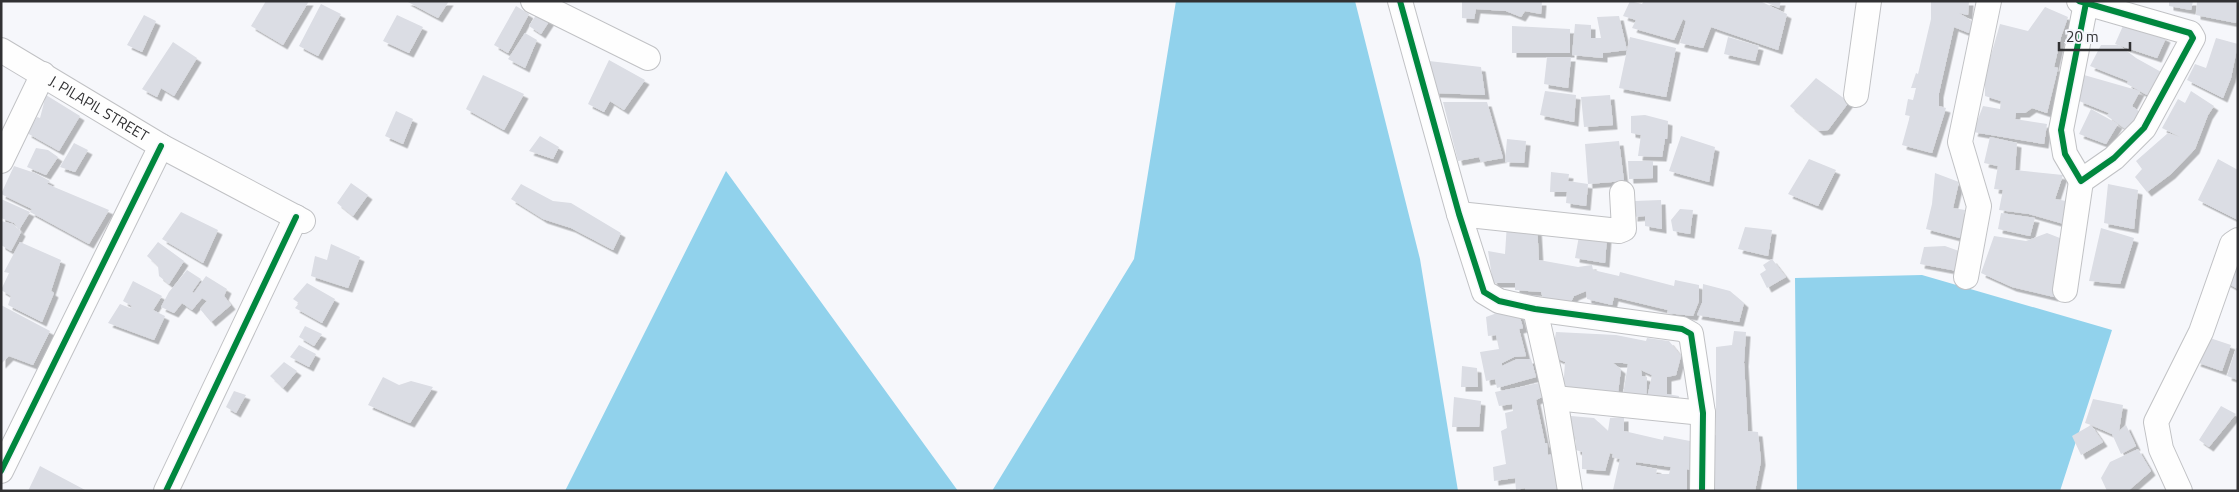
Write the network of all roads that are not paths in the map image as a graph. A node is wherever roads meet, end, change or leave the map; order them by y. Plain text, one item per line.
1 (533, 1) edge
2 (1400, 1) edge
3 (1870, 1) edge
4 (1989, 1) edge
5 (2082, 2) edge
6 (1, 50) edge
7 (648, 58) dead end
8 (43, 74) junction
9 (1856, 95) dead end
10 (161, 146) junction
11 (1, 161) edge
12 (2081, 181) junction
13 (1622, 194) dead end
14 (1459, 214) junction
15 (2238, 240) edge
16 (1966, 277) dead end
17 (2065, 290) dead end
18 (1535, 309) junction
19 (1555, 398) junction
20 (1703, 413) junction
21 (1, 471) edge
22 (166, 491) edge
23 (1570, 491) edge
24 (1702, 491) edge
25 (2180, 491) edge

1 - 7 street
2 - 14 street
3 - 9 street
4 - 16 street
5 - 12 street
5 - 12 street
6 - 8 street, J. PILAPIL STREET
8 - 10 street, J. PILAPIL STREET
8 - 11 street
10 - 21 street
10 - 22 street, J. PILAPIL STREET
12 - 17 street
13 - 14 street
14 - 18 street
15 - 25 street
18 - 19 street
18 - 20 street
19 - 20 street
19 - 23 street
20 - 24 street

